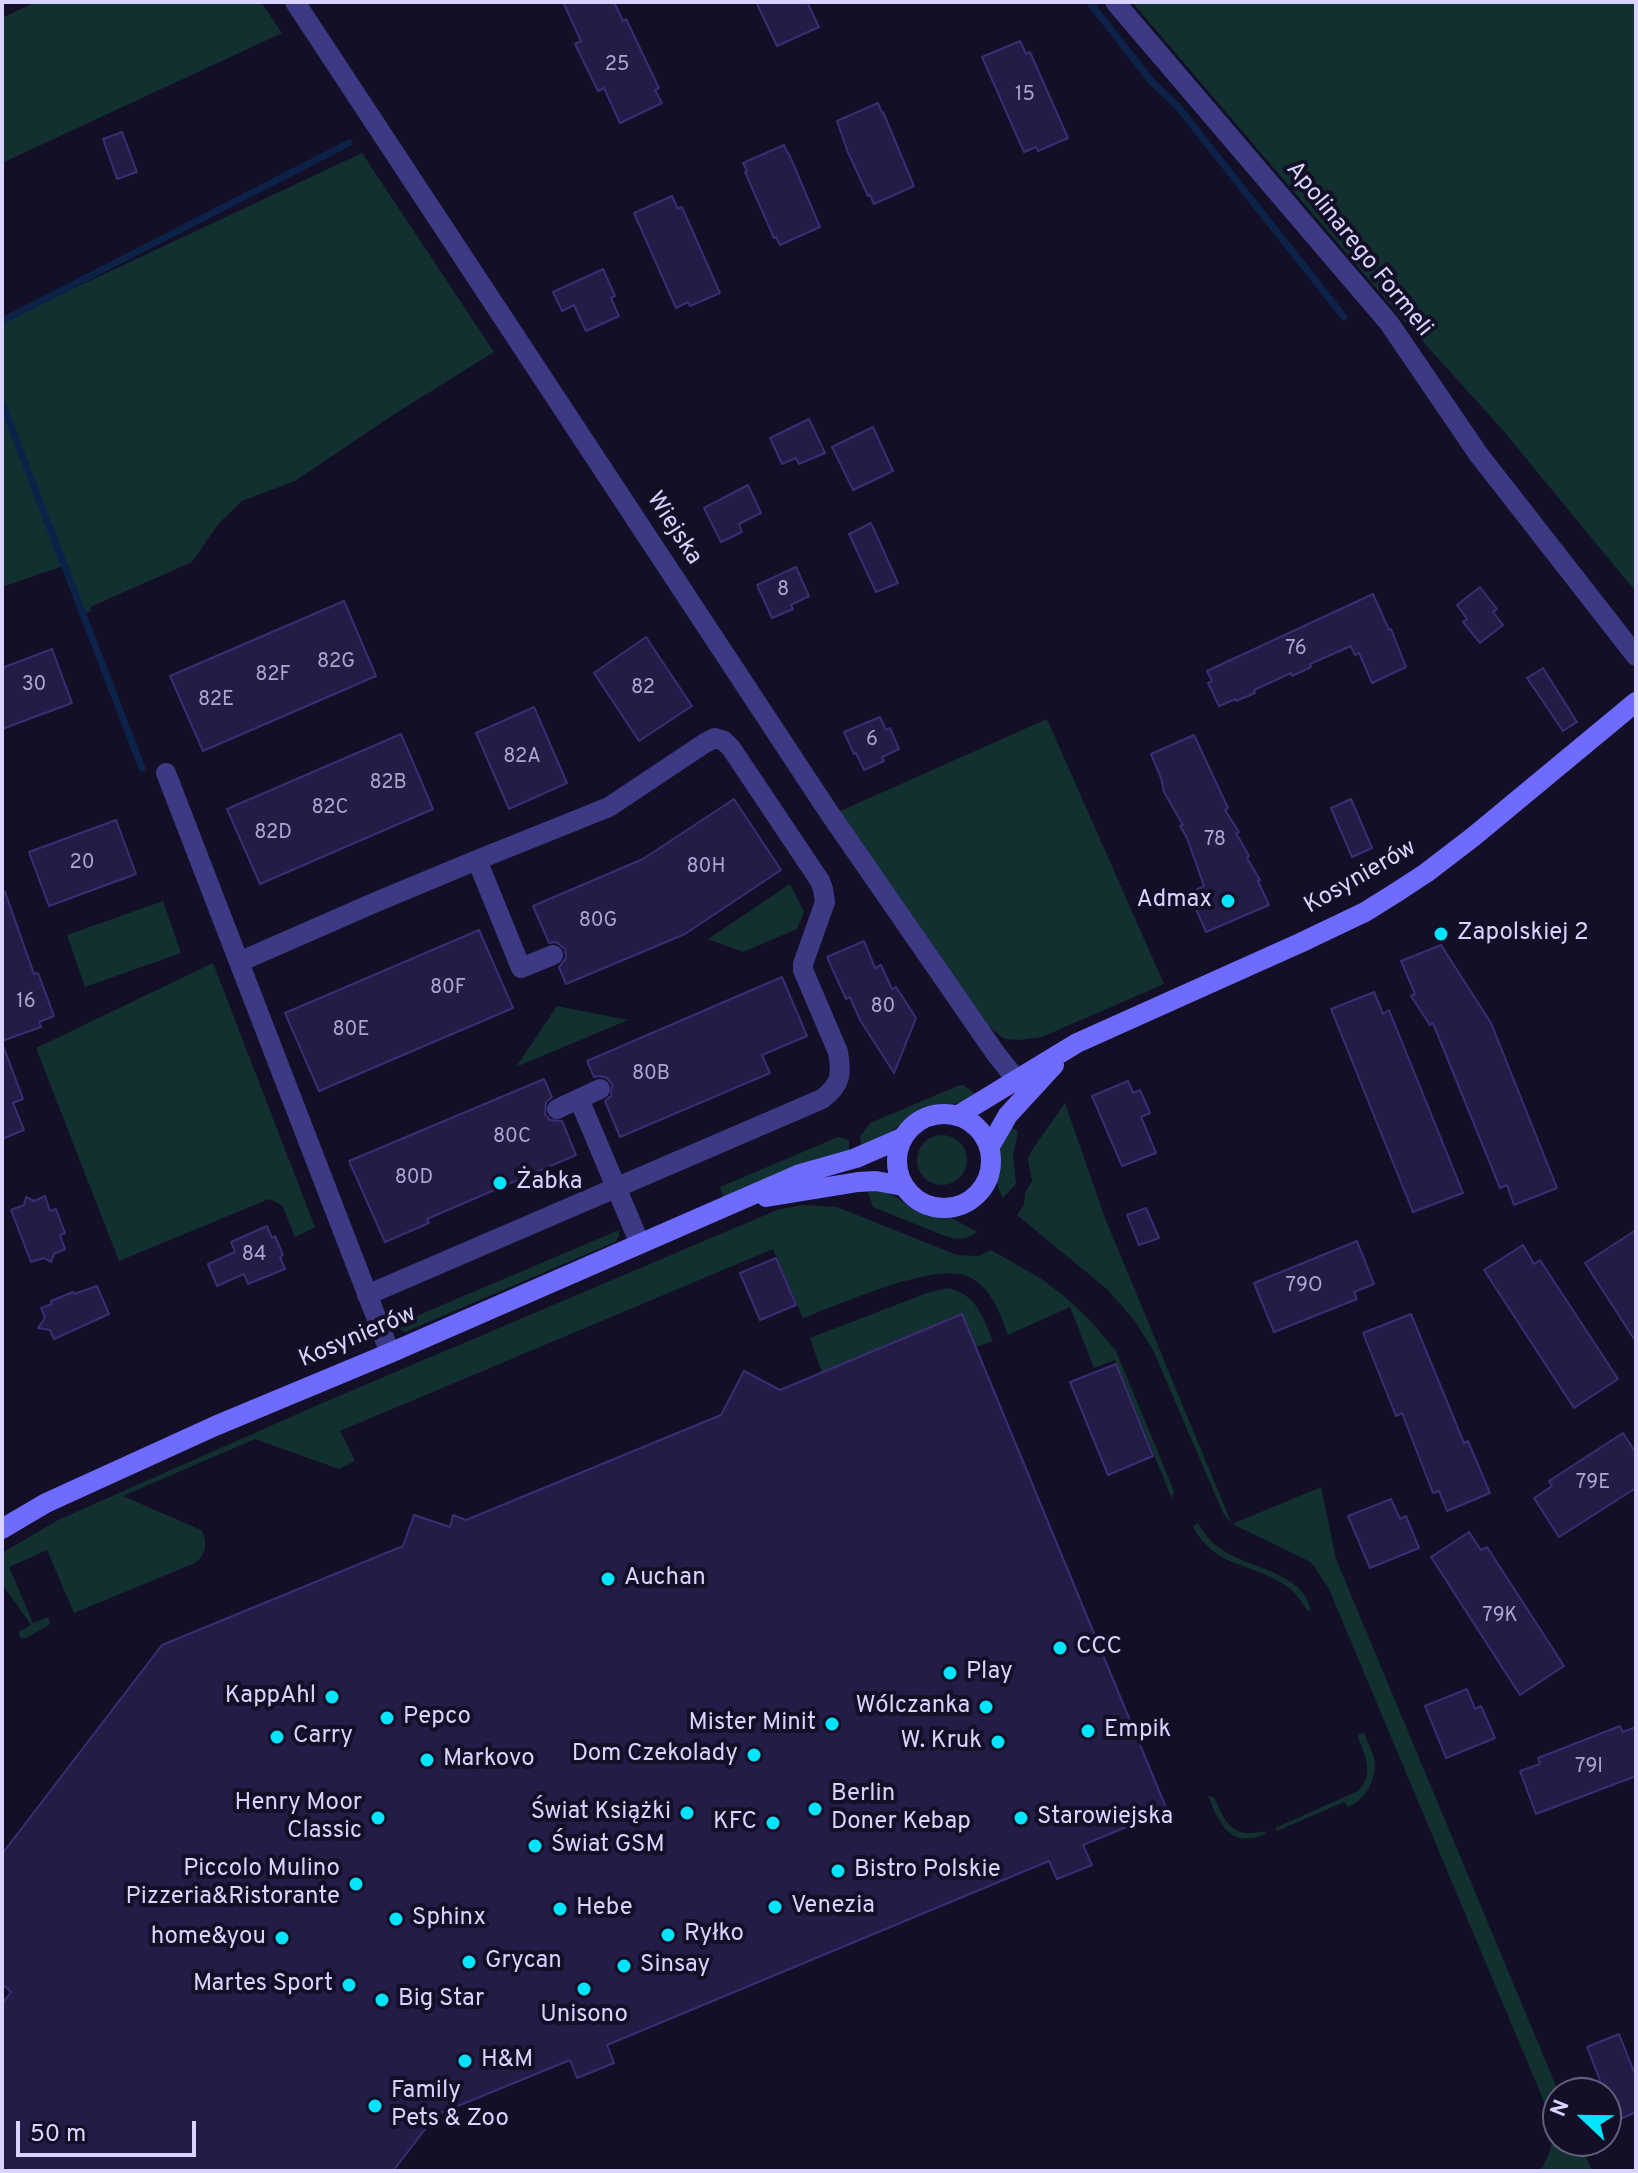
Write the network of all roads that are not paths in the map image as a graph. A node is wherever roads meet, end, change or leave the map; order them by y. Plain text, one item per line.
1 (295, 2) edge
2 (1115, 2) edge
3 (1636, 656) edge
4 (1636, 702) edge
5 (166, 773) dead end
6 (477, 860) junction
7 (553, 955) dead end
8 (239, 962) junction
9 (1077, 1043) junction
10 (1016, 1079) junction
11 (600, 1089) dead end
12 (579, 1099) junction
13 (557, 1109) dead end
14 (957, 1116) junction
15 (902, 1138) junction
16 (989, 1148) junction
17 (903, 1186) junction
18 (617, 1188) junction
19 (738, 1202) junction
20 (640, 1244) junction
21 (367, 1295) junction
22 (390, 1353) junction
23 (2, 1529) edge

1 - 10 street, Wiejska
2 - 3 street, Apolinarego Formeli
4 - 9 main road, Kosynierów
5 - 8 street
6 - 7 street
6 - 8 street
6 - 18 street
8 - 21 street
9 - 10 main road, Kosynierów
9 - 16 main road, Kosynierów
10 - 14 main road, Kosynierów
11 - 12 street
12 - 13 street
12 - 18 street
14 - 15 main road
14 - 16 main road
15 - 17 main road
15 - 19 main road, Kosynierów
16 - 17 main road
17 - 19 main road, Kosynierów
18 - 20 street
18 - 21 street
19 - 20 main road, Kosynierów
20 - 22 main road, Kosynierów
21 - 22 street
22 - 23 main road, Kosynierów

